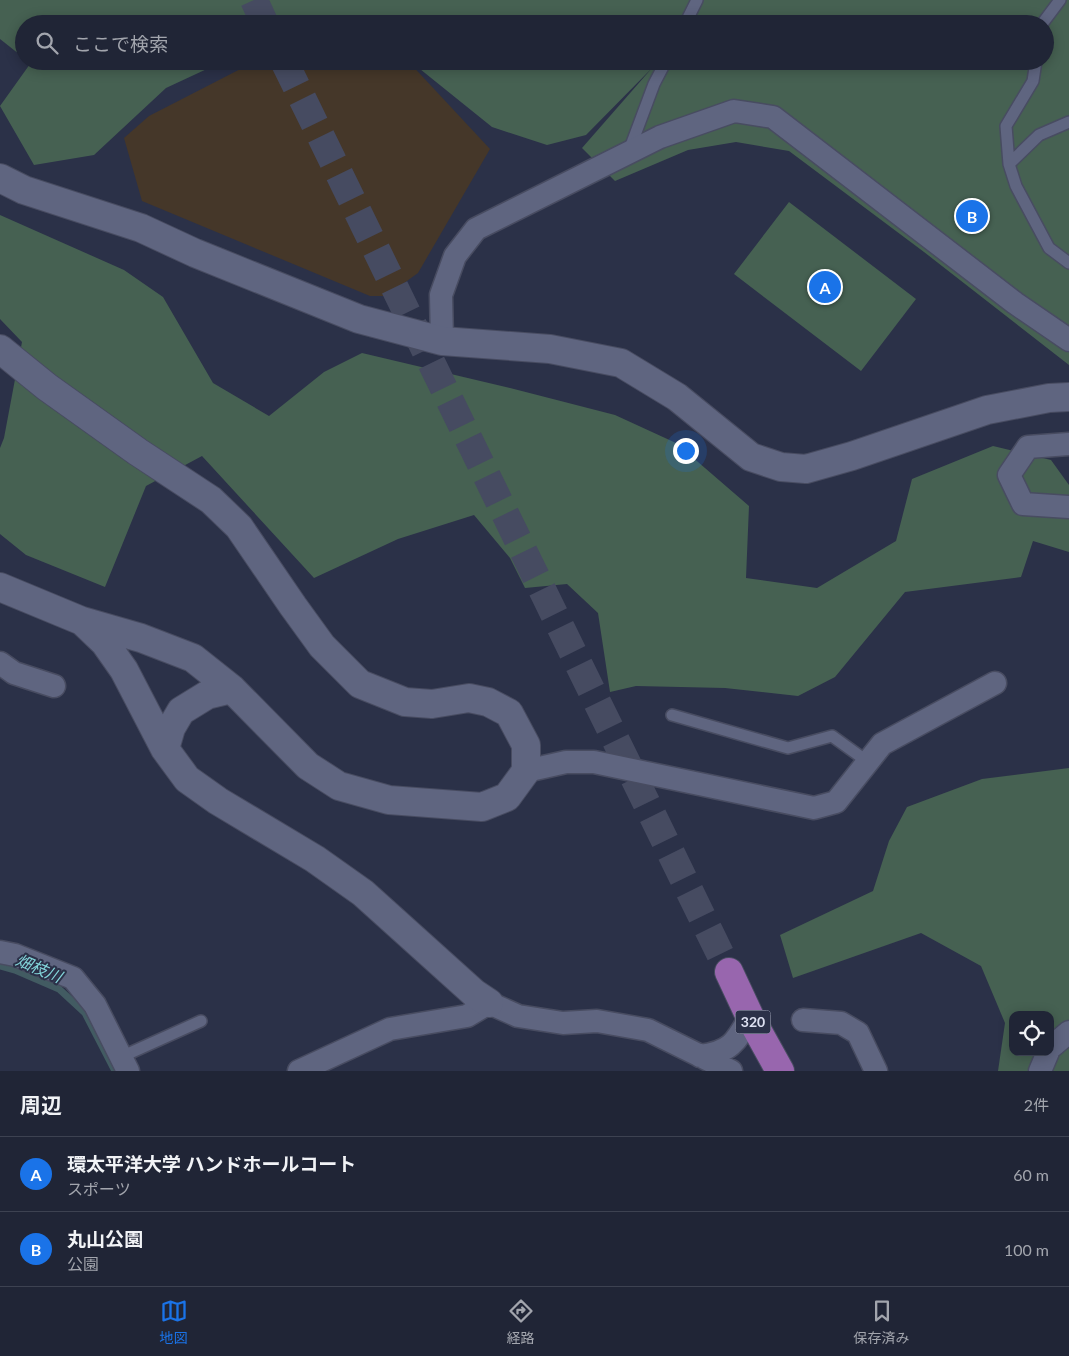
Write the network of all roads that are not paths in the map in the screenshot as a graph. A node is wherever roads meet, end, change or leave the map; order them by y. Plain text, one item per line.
1 (698, 0) edge
2 (1060, 0) edge
3 (690, 15) edge
4 (1049, 15) edge
5 (661, 70) edge
6 (1035, 70) edge
7 (1069, 122) edge
8 (629, 152) junction
9 (1009, 164) junction
10 (0, 178) edge
11 (1069, 264) edge
12 (1069, 340) edge
13 (442, 341) junction
14 (0, 349) edge
15 (1069, 397) edge
16 (1069, 444) edge
17 (1069, 507) edge
18 (0, 587) edge
19 (82, 621) junction
20 (0, 662) edge
21 (995, 683) dead end
22 (54, 686) dead end
23 (232, 689) junction
24 (672, 715) dead end
25 (165, 749) junction
26 (868, 762) junction
27 (526, 771) junction
28 (0, 952) edge
29 (729, 972) tunnel mouth
30 (489, 1003) junction
31 (750, 1016) junction
32 (803, 1020) dead end
33 (200, 1021) dead end
34 (1069, 1032) edge
35 (1054, 1045) edge
36 (1046, 1056) edge
37 (704, 1063) edge
38 (124, 1064) edge
39 (299, 1071) edge
40 (732, 1071) edge
41 (780, 1071) edge
42 (876, 1071) edge
43 (1040, 1071) edge

1 - 3 lane
2 - 4 lane
5 - 8 lane
6 - 9 lane
7 - 9 lane
8 - 12 street
8 - 13 street
9 - 11 lane
10 - 13 street
13 - 15 street
14 - 27 street
16 - 17 street
18 - 19 street
19 - 23 street
19 - 25 street
20 - 22 street
21 - 26 street
23 - 25 street
23 - 27 street
24 - 26 lane
25 - 30 street
26 - 27 street
28 - 38 street
29 - 31 highway, 320
30 - 37 street
30 - 39 street
31 - 37 street
31 - 41 highway, 320
32 - 42 street
33 - 38 lane
34 - 35 street
36 - 43 street
37 - 40 street

